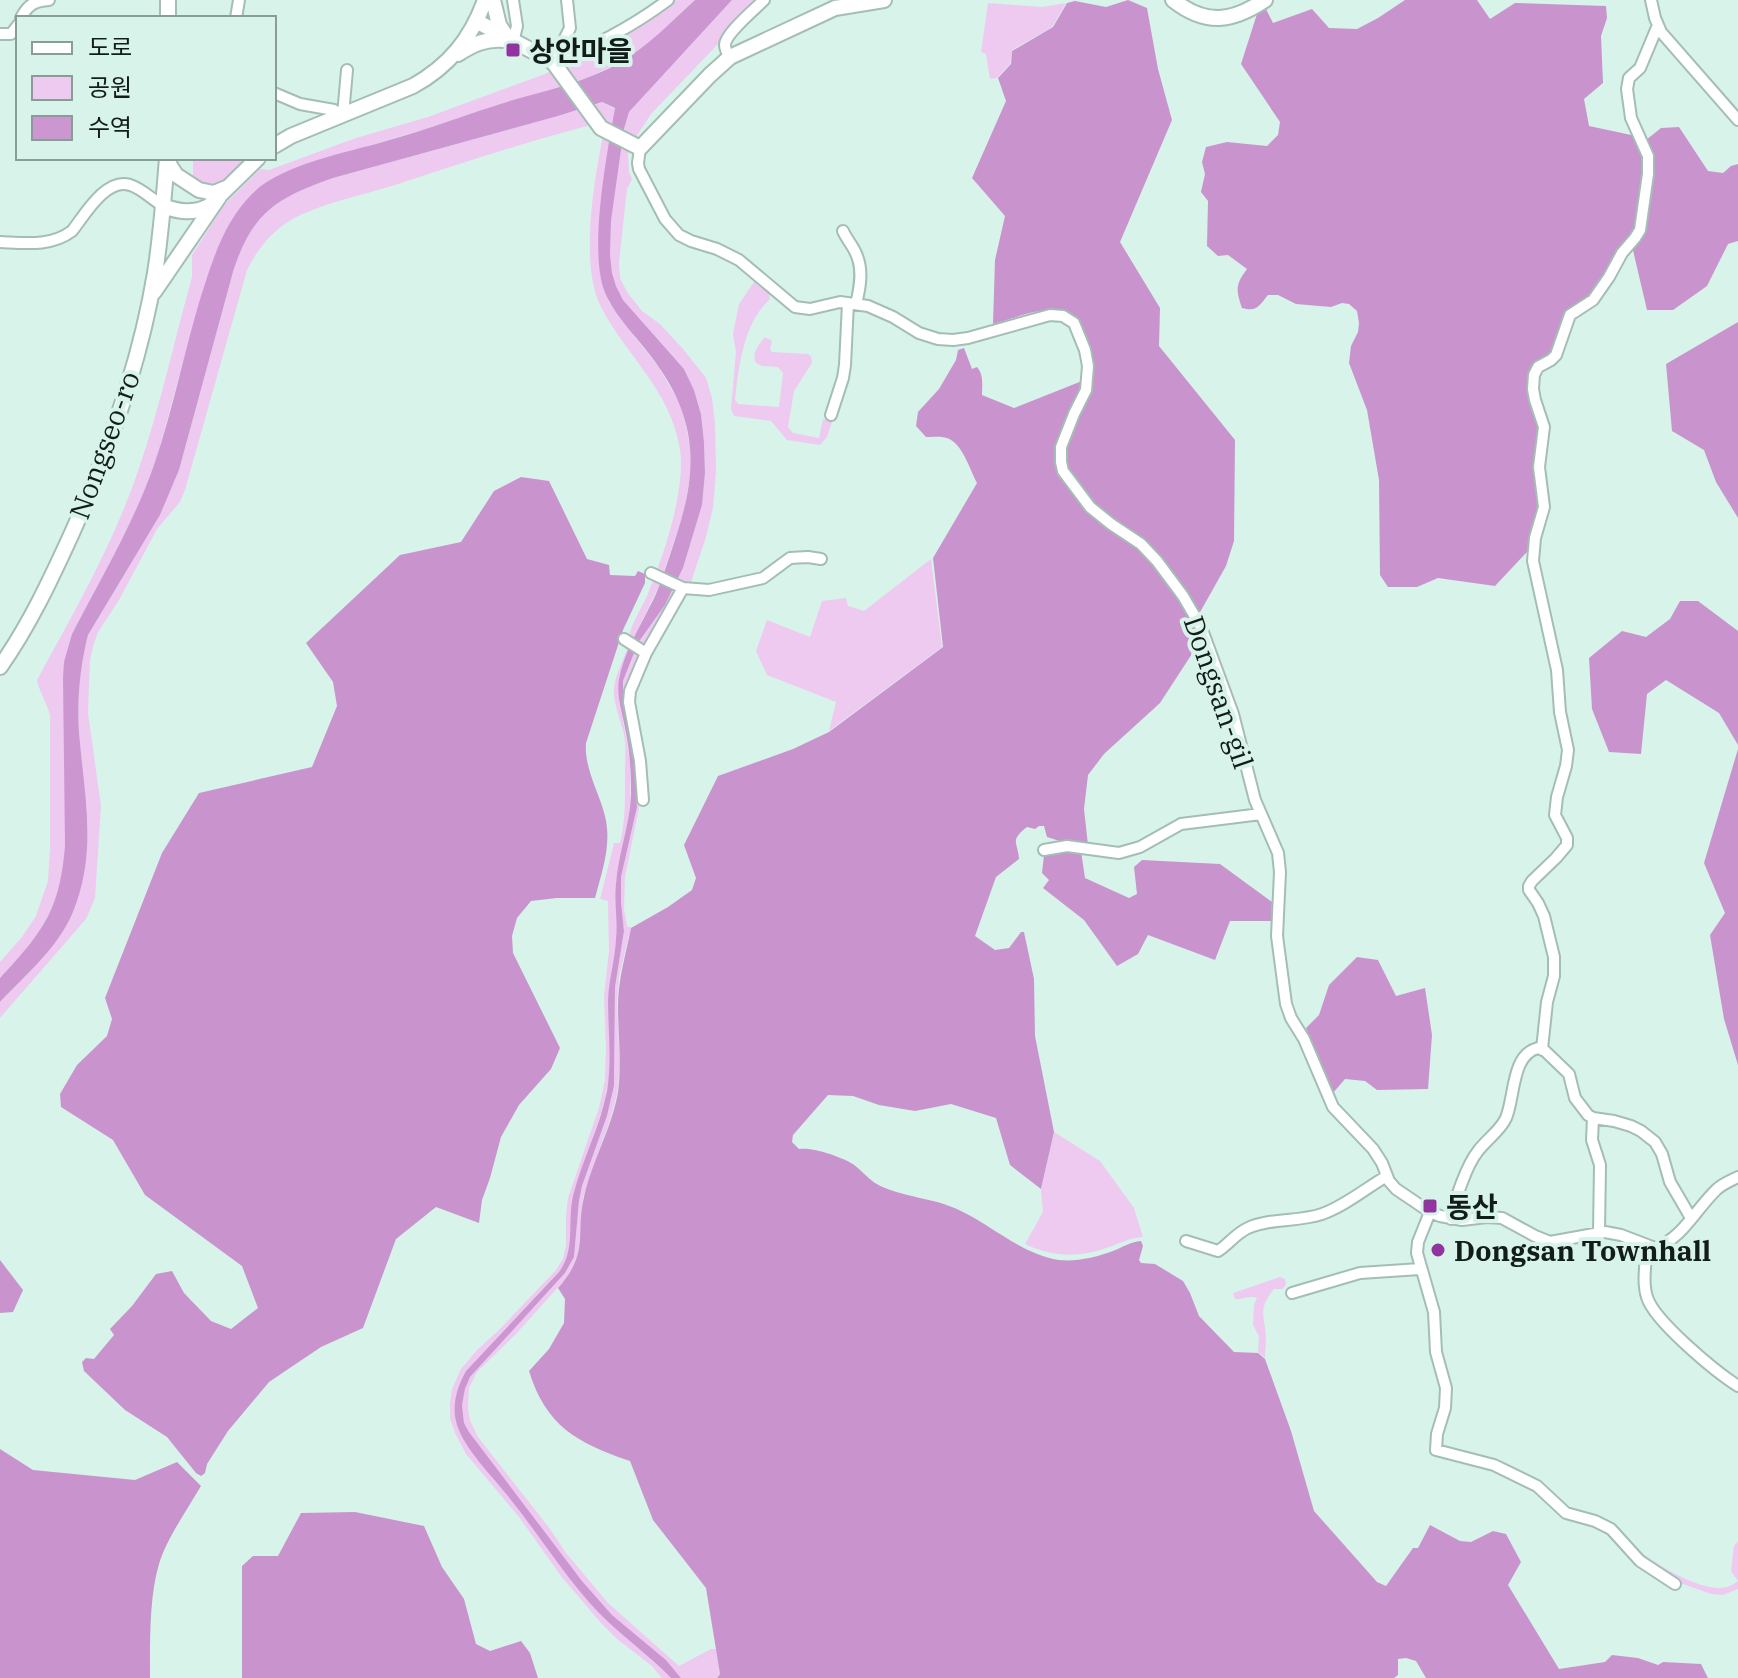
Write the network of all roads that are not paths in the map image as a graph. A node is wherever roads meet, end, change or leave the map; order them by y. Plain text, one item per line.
1 (49, 0) edge
2 (485, 0) edge
3 (493, 0) edge
4 (513, 0) edge
5 (567, 0) edge
6 (668, 0) edge
7 (764, 0) edge
8 (884, 0) edge
9 (1173, 0) edge
10 (1265, 0) edge
11 (1651, 0) edge
12 (22, 16) edge
13 (476, 21) junction
14 (1658, 25) junction
15 (511, 41) junction
16 (730, 57) junction
17 (451, 59) junction
18 (556, 65) junction
19 (347, 70) dead end
20 (276, 94) edge
21 (343, 115) junction
22 (1738, 120) edge
23 (276, 145) edge
24 (637, 146) junction
25 (168, 160) edge
26 (168, 160) edge
27 (256, 160) edge
28 (225, 191) junction
29 (163, 206) junction
30 (843, 231) dead end
31 (0, 242) edge
32 (852, 304) junction
33 (148, 307) junction
34 (831, 415) dead end
35 (821, 559) dead end
36 (653, 574) dead end
37 (682, 587) junction
38 (626, 640) dead end
39 (644, 652) junction
40 (0, 667) edge
41 (643, 800) dead end
42 (1261, 814) junction
43 (1044, 850) dead end
44 (1542, 1049) junction
45 (1593, 1118) junction
46 (1387, 1176) junction
47 (1738, 1177) edge
48 (1430, 1212) junction
49 (1691, 1218) junction
50 (1451, 1219) junction
51 (1599, 1232) junction
52 (1186, 1241) dead end
53 (1647, 1246) junction
54 (1420, 1269) junction
55 (1292, 1293) dead end
56 (1738, 1386) edge
57 (1675, 1584) dead end

1 - 12 street
2 - 13 street
3 - 15 street
4 - 15 street
5 - 18 street
6 - 18 street
7 - 16 street
8 - 16 street
9 - 10 street
11 - 14 street
13 - 15 street
13 - 17 street
14 - 22 street
14 - 44 street
15 - 17 street
15 - 18 street
16 - 24 street
17 - 21 street
18 - 24 street
19 - 21 street
20 - 21 street
21 - 23 street
24 - 32 street, Dongsan-gil
25 - 28 street
26 - 29 street, Nongseo-ro
27 - 28 street
28 - 29 street
28 - 33 street
29 - 31 street
29 - 33 street, Nongseo-ro
30 - 32 street
32 - 34 street
32 - 42 street, Dongsan-gil
33 - 40 street, Nongseo-ro
35 - 37 street
36 - 37 street
37 - 39 street
38 - 39 street
39 - 41 street
42 - 43 street
42 - 46 street, Dongsan-gil
44 - 45 street
44 - 50 street
45 - 49 street
45 - 51 street
46 - 48 street, Dongsan-gil
46 - 52 street
47 - 49 street
48 - 50 street, Dongsan-gil
48 - 54 street
49 - 53 street
50 - 51 street, Dongsan-gil
51 - 53 street, Dongsan-gil
53 - 56 street
54 - 55 street
54 - 57 street

